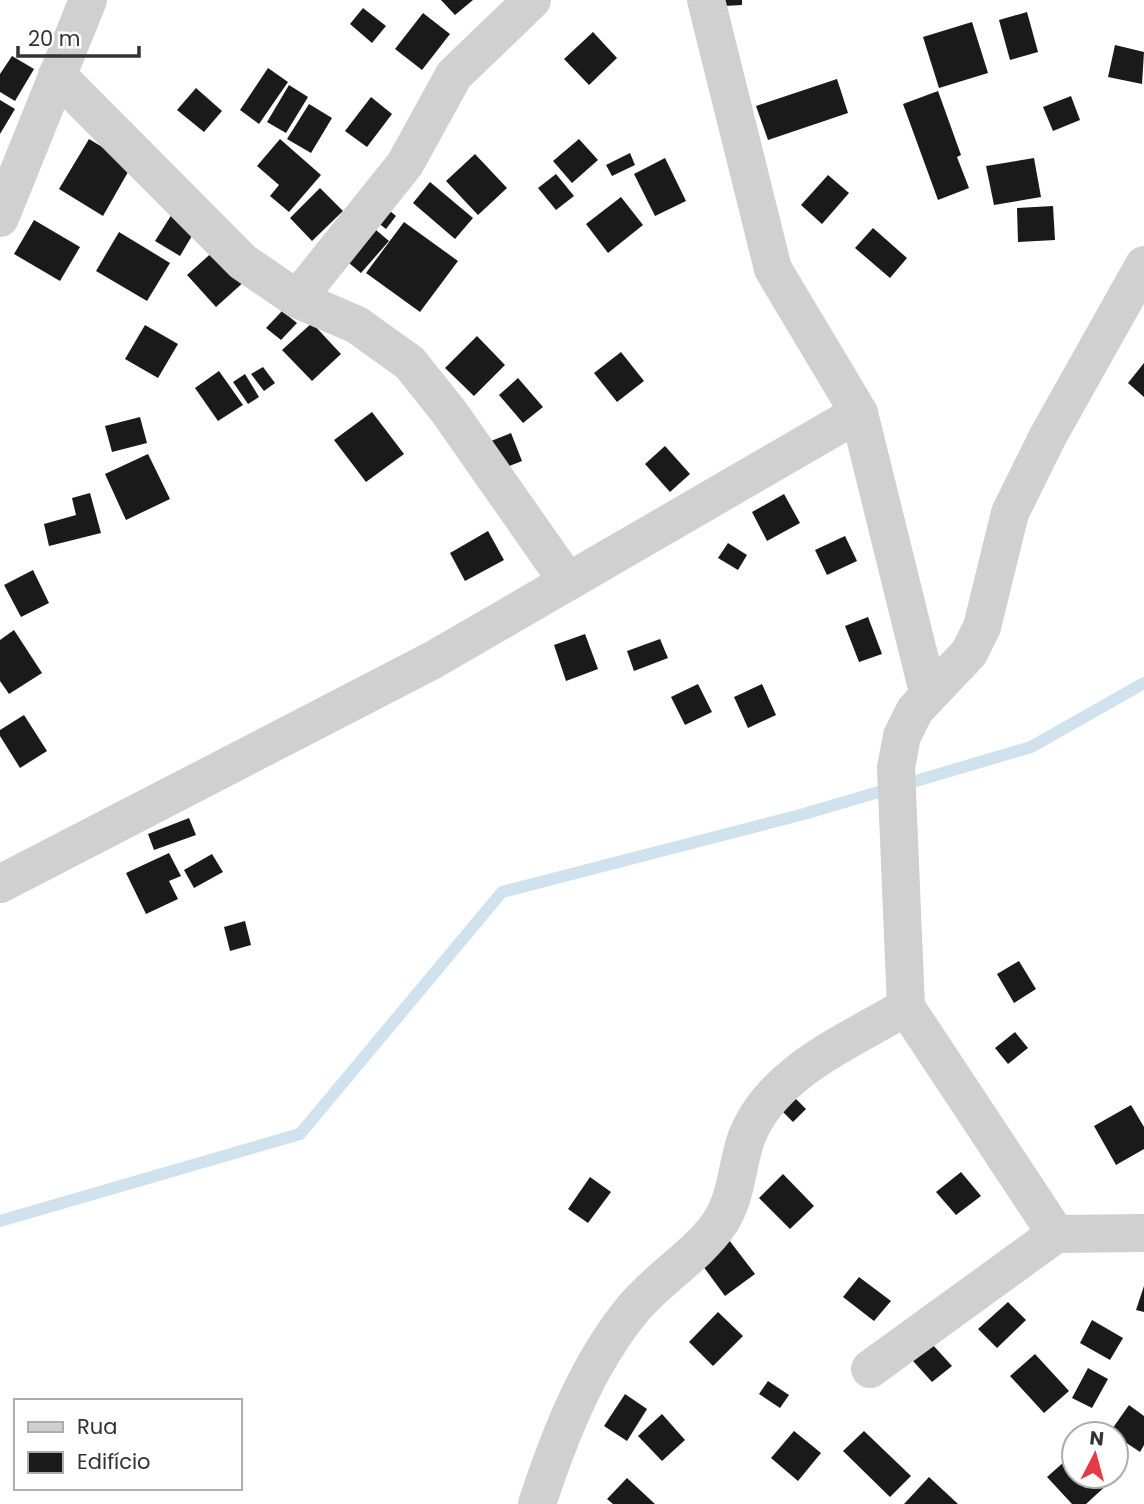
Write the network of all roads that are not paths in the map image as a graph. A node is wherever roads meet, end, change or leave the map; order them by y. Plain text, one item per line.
1 (88, 0) edge
2 (532, 0) edge
3 (706, 0) edge
4 (57, 75) junction
5 (0, 218) edge
6 (1144, 265) edge
7 (297, 299) junction
8 (859, 412) junction
9 (568, 582) junction
10 (928, 692) junction
11 (0, 884) edge
12 (905, 1007) junction
13 (1144, 1233) edge
14 (1056, 1234) junction
15 (870, 1369) dead end
16 (537, 1504) edge

1 - 4 street
2 - 7 street
3 - 8 street
4 - 5 street
4 - 7 street
6 - 10 street
7 - 9 street
8 - 9 street
8 - 10 street
9 - 11 street
10 - 12 street
12 - 14 street
12 - 16 street
13 - 14 street
14 - 15 street

